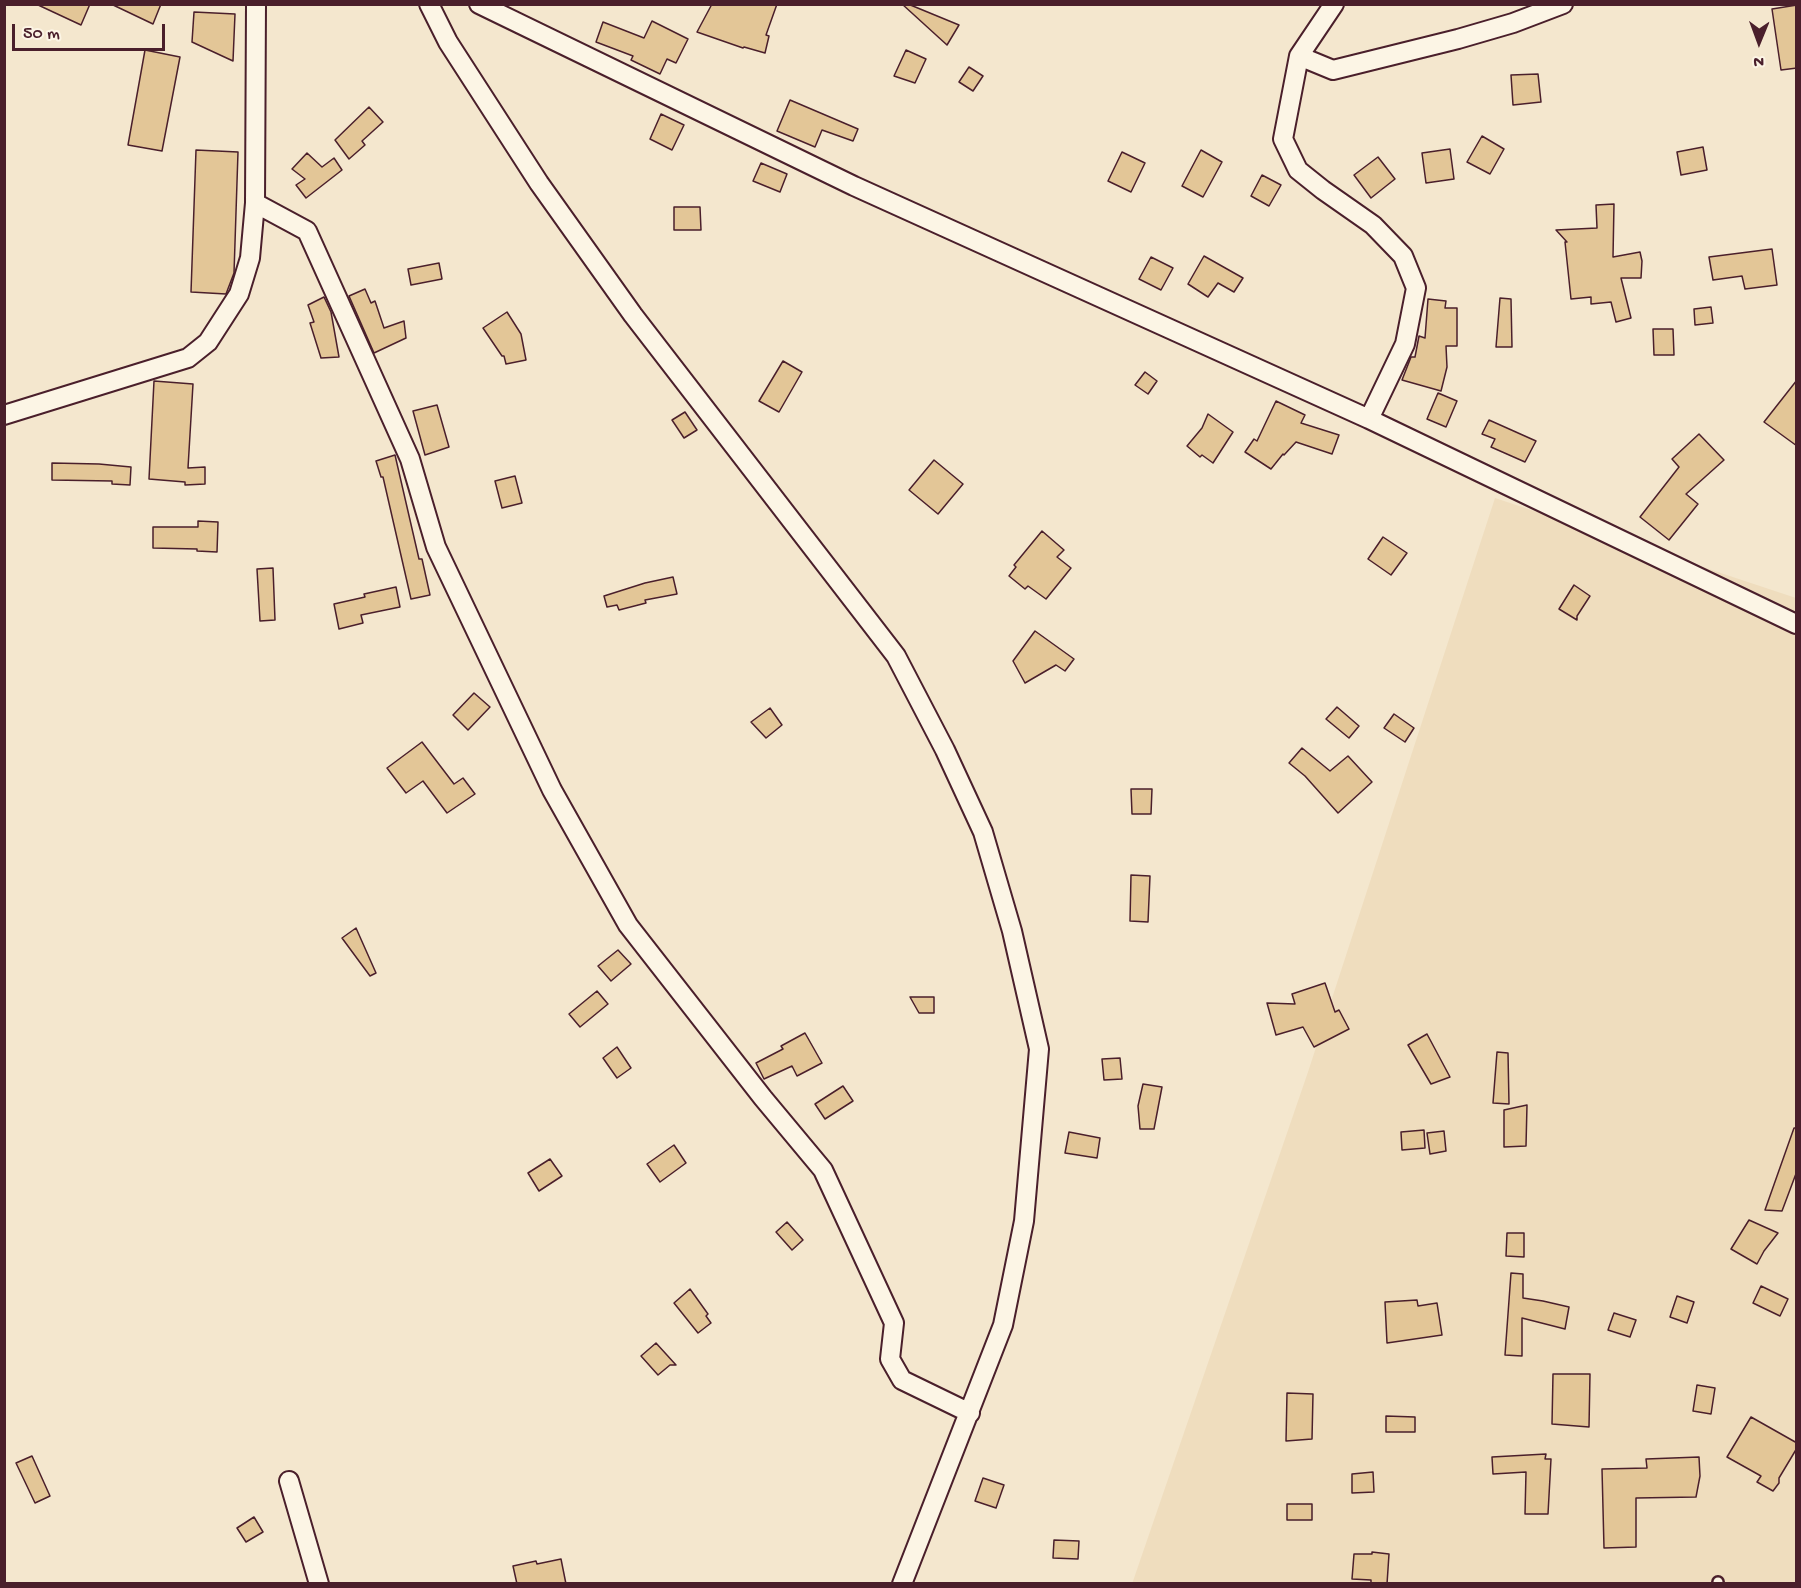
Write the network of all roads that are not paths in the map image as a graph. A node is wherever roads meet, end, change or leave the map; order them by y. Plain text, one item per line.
1 (256, 4) edge
2 (429, 4) edge
3 (479, 4) edge
4 (1334, 4) edge
5 (1563, 4) edge
6 (1299, 56) junction
7 (255, 202) junction
8 (4, 415) edge
9 (1369, 419) junction
10 (1797, 624) edge
11 (970, 1413) junction
12 (289, 1481) dead end
13 (319, 1584) edge
14 (903, 1584) edge

1 - 7 street
2 - 11 street
3 - 9 street
4 - 6 street
5 - 6 street
6 - 9 street
7 - 8 street
7 - 11 street
9 - 10 street
11 - 14 street
12 - 13 street

